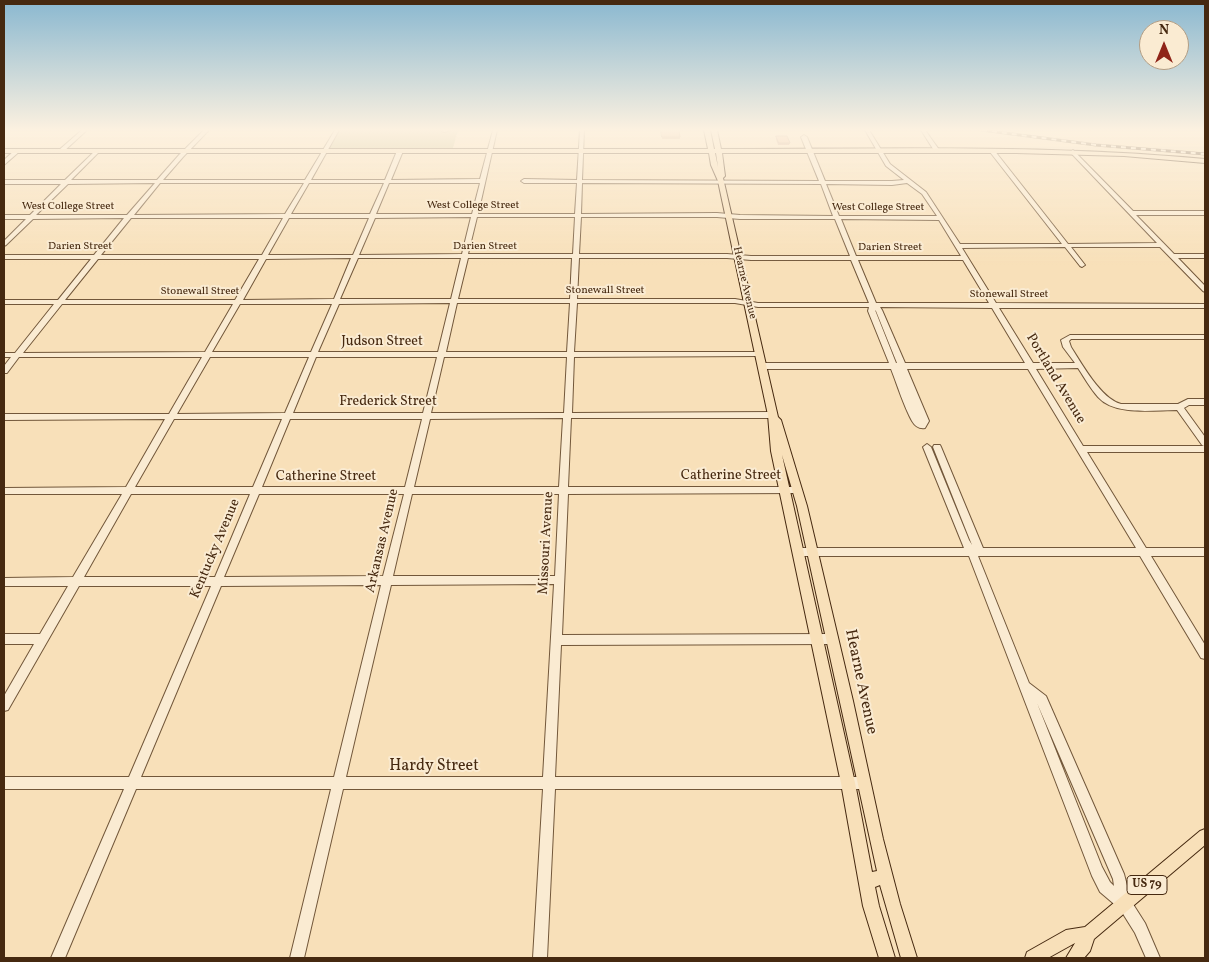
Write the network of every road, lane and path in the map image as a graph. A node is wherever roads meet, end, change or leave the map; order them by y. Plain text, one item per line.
1 (73, 175) edge
2 (165, 175) edge
3 (311, 175) edge
4 (390, 175) edge
5 (484, 175) edge
6 (580, 175) edge
7 (718, 175) edge
8 (722, 175) edge
9 (819, 175) edge
10 (901, 175) edge
11 (1012, 175) edge
12 (1095, 175) edge
13 (308, 181) junction
14 (387, 181) junction
15 (483, 181) junction
16 (524, 181) dead end
17 (580, 181) junction
18 (721, 181) junction
19 (908, 181) junction
20 (4, 182) edge
21 (66, 182) junction
22 (159, 182) junction
23 (822, 182) junction
24 (1132, 213) junction
25 (1205, 213) edge
26 (287, 216) junction
27 (372, 216) junction
28 (475, 216) junction
29 (578, 216) junction
30 (729, 216) junction
31 (4, 217) edge
32 (31, 217) junction
33 (129, 217) junction
34 (836, 218) junction
35 (941, 218) junction
36 (4, 244) edge
37 (1163, 245) junction
38 (958, 246) junction
39 (1068, 246) junction
40 (576, 256) junction
41 (1173, 256) junction
42 (1205, 256) edge
43 (4, 257) edge
44 (97, 257) junction
45 (263, 257) junction
46 (355, 257) junction
47 (465, 257) junction
48 (738, 257) junction
49 (853, 258) junction
50 (966, 258) junction
51 (1082, 264) dead end
52 (1205, 290) edge
53 (4, 302) edge
54 (60, 302) junction
55 (238, 302) junction
56 (336, 302) junction
57 (454, 302) junction
58 (574, 302) junction
59 (748, 303) junction
60 (873, 305) junction
61 (994, 305) junction
62 (1205, 306) edge
63 (1205, 337) edge
64 (208, 354) junction
65 (314, 354) junction
66 (442, 354) junction
67 (571, 354) junction
68 (759, 354) junction
69 (4, 355) edge
70 (18, 355) junction
71 (762, 366) junction
72 (894, 366) junction
73 (903, 366) junction
74 (1075, 366) dead end
75 (1032, 367) junction
76 (4, 371) edge
77 (1205, 402) edge
78 (1179, 407) junction
79 (773, 415) junction
80 (171, 416) junction
81 (288, 416) junction
82 (426, 416) junction
83 (568, 416) junction
84 (4, 417) edge
85 (1205, 443) edge
86 (937, 447) dead end
87 (927, 448) dead end
88 (1081, 449) junction
89 (1205, 449) edge
90 (409, 490) junction
91 (564, 490) junction
92 (791, 490) junction
93 (4, 491) edge
94 (128, 491) junction
95 (255, 491) junction
96 (798, 552) junction
97 (813, 552) junction
98 (976, 552) junction
99 (1144, 552) junction
100 (1205, 552) edge
101 (559, 580) junction
102 (217, 581) junction
103 (388, 581) junction
104 (4, 582) edge
105 (76, 582) junction
106 (42, 638) junction
107 (4, 639) edge
108 (556, 640) junction
109 (817, 640) junction
110 (833, 640) junction
111 (1205, 654) edge
112 (1024, 686) junction
113 (4, 706) edge
114 (836, 730) junction
115 (853, 730) junction
116 (4, 783) edge
117 (132, 783) junction
118 (339, 783) junction
119 (549, 783) junction
120 (848, 783) junction
121 (864, 783) junction
122 (1205, 836) edge
123 (885, 877) junction
124 (866, 881) junction
125 (1125, 904) junction
126 (871, 906) junction
127 (1088, 934) junction
128 (58, 958) edge
129 (297, 958) edge
130 (540, 958) edge
131 (880, 958) edge
132 (888, 958) edge
133 (909, 958) edge
134 (1032, 958) edge
135 (1074, 958) edge
136 (1153, 958) edge

1 - 21 street
2 - 22 street
3 - 13 street
4 - 14 street, Kentucky Avenue
5 - 15 street, Arkansas Avenue
6 - 17 street, Missouri Avenue
7 - 18 main road, Hearne Avenue
8 - 18 main road, Hearne Avenue
9 - 23 street
10 - 19 street, Portland Avenue
11 - 39 street
12 - 24 street
13 - 14 street
13 - 22 street
13 - 26 street
14 - 15 street
14 - 27 street, Kentucky Avenue
15 - 28 street, Arkansas Avenue
16 - 17 street
17 - 18 street
17 - 29 street, Missouri Avenue
18 - 23 street
18 - 30 main road, Hearne Avenue
19 - 23 street
19 - 35 street, Portland Avenue
20 - 21 street
21 - 22 street
21 - 32 street
22 - 33 street
23 - 34 street
24 - 25 street
24 - 37 street
26 - 27 street, West College Street
26 - 33 street, West College Street
26 - 45 street
27 - 28 street, West College Street
27 - 46 street, Kentucky Avenue
28 - 29 street, West College Street
28 - 47 street, Arkansas Avenue
29 - 30 street, West College Street
29 - 40 street, Missouri Avenue
30 - 34 street, West College Street
30 - 48 main road, Hearne Avenue
31 - 32 street, West College Street
32 - 33 street, West College Street
32 - 36 street
33 - 44 street
34 - 35 street, West College Street
34 - 49 street
35 - 38 street, Portland Avenue
37 - 39 street
37 - 41 street
38 - 39 street
38 - 50 street, Portland Avenue
39 - 51 street
40 - 47 street, Darien Street
40 - 48 street, Darien Street
40 - 58 street, Missouri Avenue
41 - 42 street
41 - 52 street
43 - 44 street, Darien Street
44 - 45 street, Darien Street
44 - 54 street
45 - 46 street, Darien Street
45 - 55 street
46 - 47 street, Darien Street
46 - 56 street, Kentucky Avenue
47 - 57 street, Arkansas Avenue
48 - 49 street, Darien Street
48 - 59 main road, Hearne Avenue
49 - 50 street, Darien Street
49 - 60 street
50 - 61 street, Portland Avenue
53 - 54 street, Stonewall Street
54 - 55 street, Stonewall Street
54 - 70 street
55 - 56 street, Stonewall Street
55 - 64 street
56 - 57 street, Stonewall Street
56 - 65 street, Kentucky Avenue
57 - 58 street, Stonewall Street
57 - 66 street, Arkansas Avenue
58 - 59 street, Stonewall Street
58 - 67 street, Missouri Avenue
59 - 60 street, Stonewall Street
59 - 68 main road, Hearne Avenue
60 - 61 street, Stonewall Street
60 - 72 street
60 - 73 street
61 - 62 street, Stonewall Street
61 - 75 street, Portland Avenue
63 - 78 street
64 - 65 street, Judson Street
64 - 70 street, Judson Street
64 - 80 street
65 - 66 street, Judson Street
65 - 81 street, Kentucky Avenue
66 - 67 street, Judson Street
66 - 82 street, Arkansas Avenue
67 - 68 street, Judson Street
67 - 83 street, Missouri Avenue
68 - 71 main road, Hearne Avenue
69 - 70 street, Judson Street
70 - 76 street
71 - 72 street
71 - 79 main road, Hearne Avenue
72 - 73 street
72 - 73 street
73 - 75 street
74 - 75 street
75 - 88 street, Portland Avenue
77 - 78 street
78 - 85 street
79 - 83 street, Frederick Street
79 - 92 main road, Hearne Avenue
80 - 81 street, Frederick Street
80 - 84 street, Frederick Street
80 - 94 street
81 - 82 street, Frederick Street
81 - 95 street, Kentucky Avenue
82 - 83 street, Frederick Street
82 - 90 street, Arkansas Avenue
83 - 91 street, Missouri Avenue
86 - 98 street
87 - 98 street
88 - 89 street
88 - 99 street, Portland Avenue
90 - 91 street, Catherine Street
90 - 95 street, Catherine Street
90 - 103 street, Arkansas Avenue
91 - 92 street, Catherine Street
91 - 101 street, Missouri Avenue
92 - 96 main road, Hearne Avenue
92 - 97 main road, Hearne Avenue
93 - 94 street, Catherine Street
94 - 95 street, Catherine Street
94 - 105 street
95 - 102 street, Kentucky Avenue
96 - 97 street
96 - 109 main road, Hearne Avenue
97 - 98 street
97 - 110 main road, Hearne Avenue
98 - 99 street
98 - 112 street
99 - 100 street
99 - 111 street, Portland Avenue
101 - 103 street
101 - 108 street, Missouri Avenue
102 - 103 street
102 - 105 street
102 - 117 street, Kentucky Avenue
103 - 118 street, Arkansas Avenue
104 - 105 street
105 - 106 street
106 - 107 street
106 - 113 street
108 - 109 street
108 - 119 street, Missouri Avenue
109 - 110 street
109 - 114 main road, Hearne Avenue
110 - 115 main road, Hearne Avenue
112 - 125 street
112 - 125 street
114 - 115 main road
114 - 120 main road, Hearne Avenue
115 - 121 main road, Hearne Avenue
116 - 117 street, Hardy Street
117 - 118 street, Hardy Street
117 - 128 street, Kentucky Avenue
118 - 119 street, Hardy Street
118 - 129 street, Arkansas Avenue
119 - 120 street, Hardy Street
119 - 130 street, Missouri Avenue
120 - 121 street, Hardy Street
120 - 124 main road, Hearne Avenue
121 - 123 main road, Hearne Avenue
122 - 125 main road, US 79
123 - 124 main road
123 - 133 main road, Hearne Avenue
124 - 126 main road, Hearne Avenue
125 - 127 main road, US 79
125 - 136 street
126 - 131 main road
126 - 132 main road, Hearne Avenue
127 - 134 main road, US 79
127 - 135 main road, US 79

